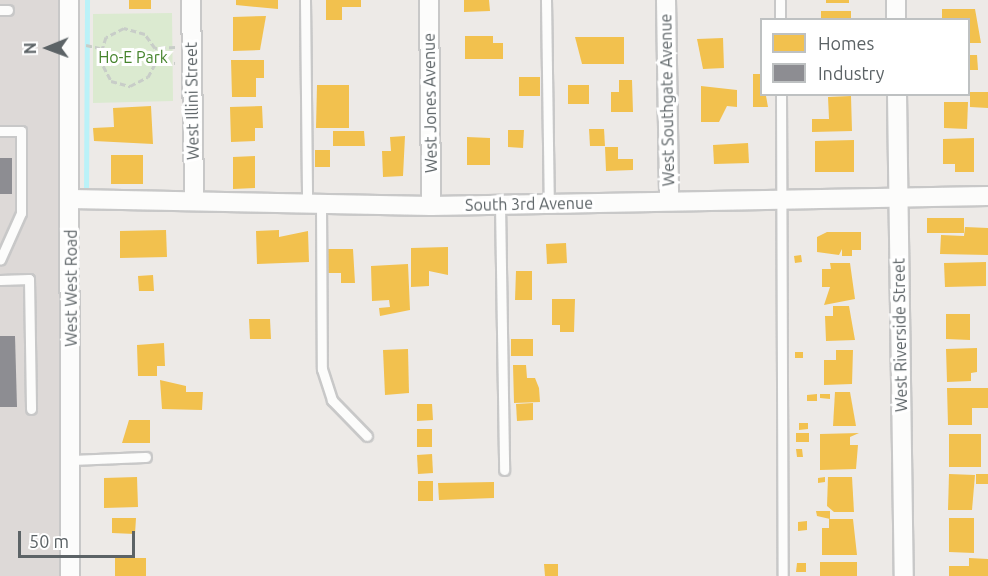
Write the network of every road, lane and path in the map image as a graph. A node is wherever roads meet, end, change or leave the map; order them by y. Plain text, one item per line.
1 (69, 0) edge
2 (191, 0) edge
3 (305, 0) edge
4 (429, 0) edge
5 (546, 0) edge
6 (666, 0) edge
7 (780, 0) edge
8 (896, 0) edge
9 (780, 18) edge
10 (896, 18) edge
11 (83, 44) dead end
12 (175, 47) dead end
13 (100, 48) junction
14 (175, 63) dead end
15 (781, 96) edge
16 (897, 96) edge
17 (0, 131) edge
18 (988, 196) edge
19 (71, 199) junction
20 (898, 199) junction
21 (782, 200) junction
22 (194, 201) junction
23 (669, 201) junction
24 (549, 203) junction
25 (314, 204) junction
26 (500, 204) junction
27 (431, 206) junction
28 (0, 260) edge
29 (0, 280) edge
30 (31, 409) dead end
31 (368, 436) dead end
32 (147, 457) dead end
33 (70, 459) junction
34 (504, 470) dead end
35 (70, 576) edge
36 (783, 576) edge
37 (904, 576) edge

1 - 19 street, West West Road
2 - 22 street, West Illini Street
3 - 25 lane
4 - 27 street, West Jones Avenue
5 - 24 lane
6 - 23 street, West Southgate Avenue
7 - 9 lane
8 - 10 street
11 - 13 path
12 - 13 path
13 - 14 path
15 - 21 lane
16 - 20 street, West Riverside Street
17 - 28 lane
18 - 20 street, South 3rd Avenue
19 - 22 street, South 3rd Avenue
19 - 33 street, West West Road
20 - 21 street, South 3rd Avenue
20 - 37 street, West Riverside Street
21 - 23 street, South 3rd Avenue
21 - 36 lane
22 - 25 street, South 3rd Avenue
23 - 24 street, South 3rd Avenue
24 - 26 street, South 3rd Avenue
25 - 27 street, South 3rd Avenue
25 - 31 lane
26 - 27 street, South 3rd Avenue
26 - 34 lane
29 - 30 lane
32 - 33 lane
33 - 35 street, West West Road

